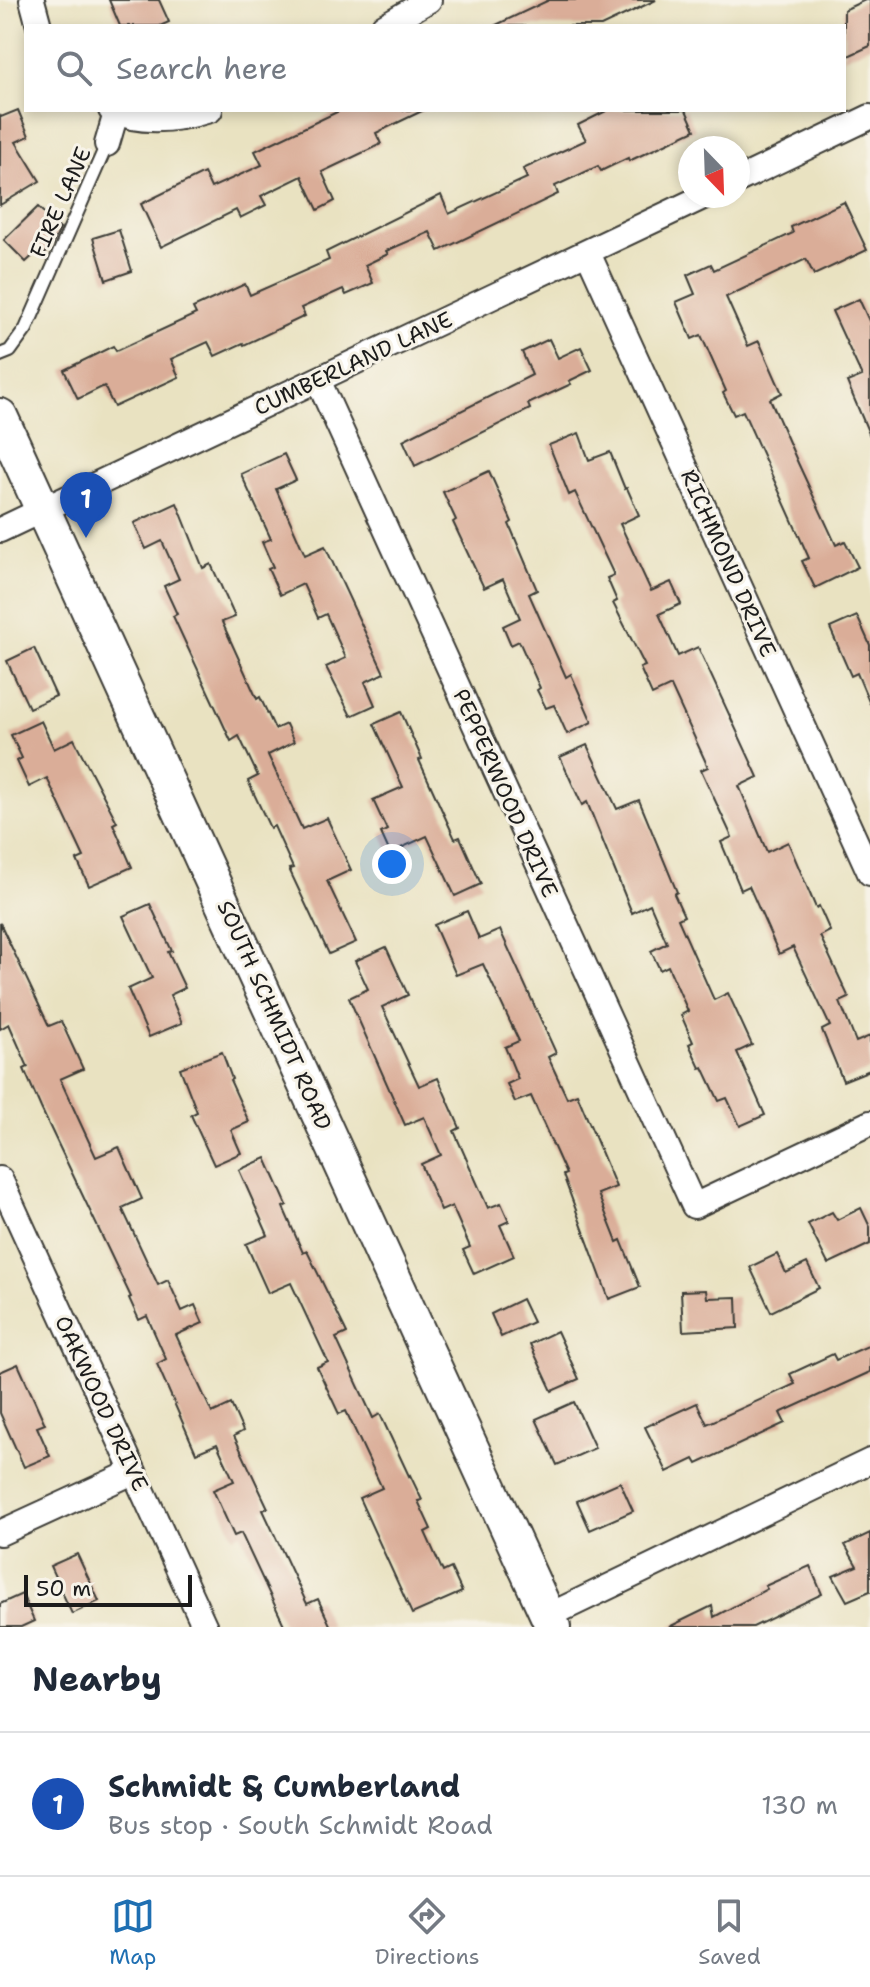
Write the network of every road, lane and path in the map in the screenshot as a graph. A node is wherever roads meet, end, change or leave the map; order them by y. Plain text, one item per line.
1 (32, 0) edge
2 (429, 0) edge
3 (392, 15) edge
4 (38, 24) edge
5 (114, 112) edge
6 (118, 112) edge
7 (204, 112) edge
8 (868, 124) edge
9 (107, 144) joint
10 (750, 175) edge
11 (680, 208) edge
12 (588, 253) junction
13 (0, 355) edge
14 (318, 380) junction
15 (0, 416) edge
16 (44, 509) junction
17 (0, 530) edge
18 (870, 873) edge
19 (870, 1123) edge
20 (0, 1179) edge
21 (870, 1461) edge
22 (133, 1472) junction
23 (0, 1533) edge
24 (541, 1623) edge
25 (205, 1627) edge

1 - 4 street
2 - 3 street
5 - 9 street
6 - 7 street
8 - 10 street
9 - 13 lane, FIRE LANE
11 - 12 street, CUMBERLAND LANE
12 - 14 street, CUMBERLAND LANE
12 - 18 street, RICHMOND DRIVE
14 - 16 street, CUMBERLAND LANE
14 - 19 street, PEPPERWOOD DRIVE
15 - 16 street, SOUTH SCHMIDT ROAD
16 - 17 street, CUMBERLAND LANE
16 - 24 street, SOUTH SCHMIDT ROAD
20 - 22 street, OAKWOOD DRIVE
21 - 24 street
22 - 23 street
22 - 25 street, OAKWOOD DRIVE

